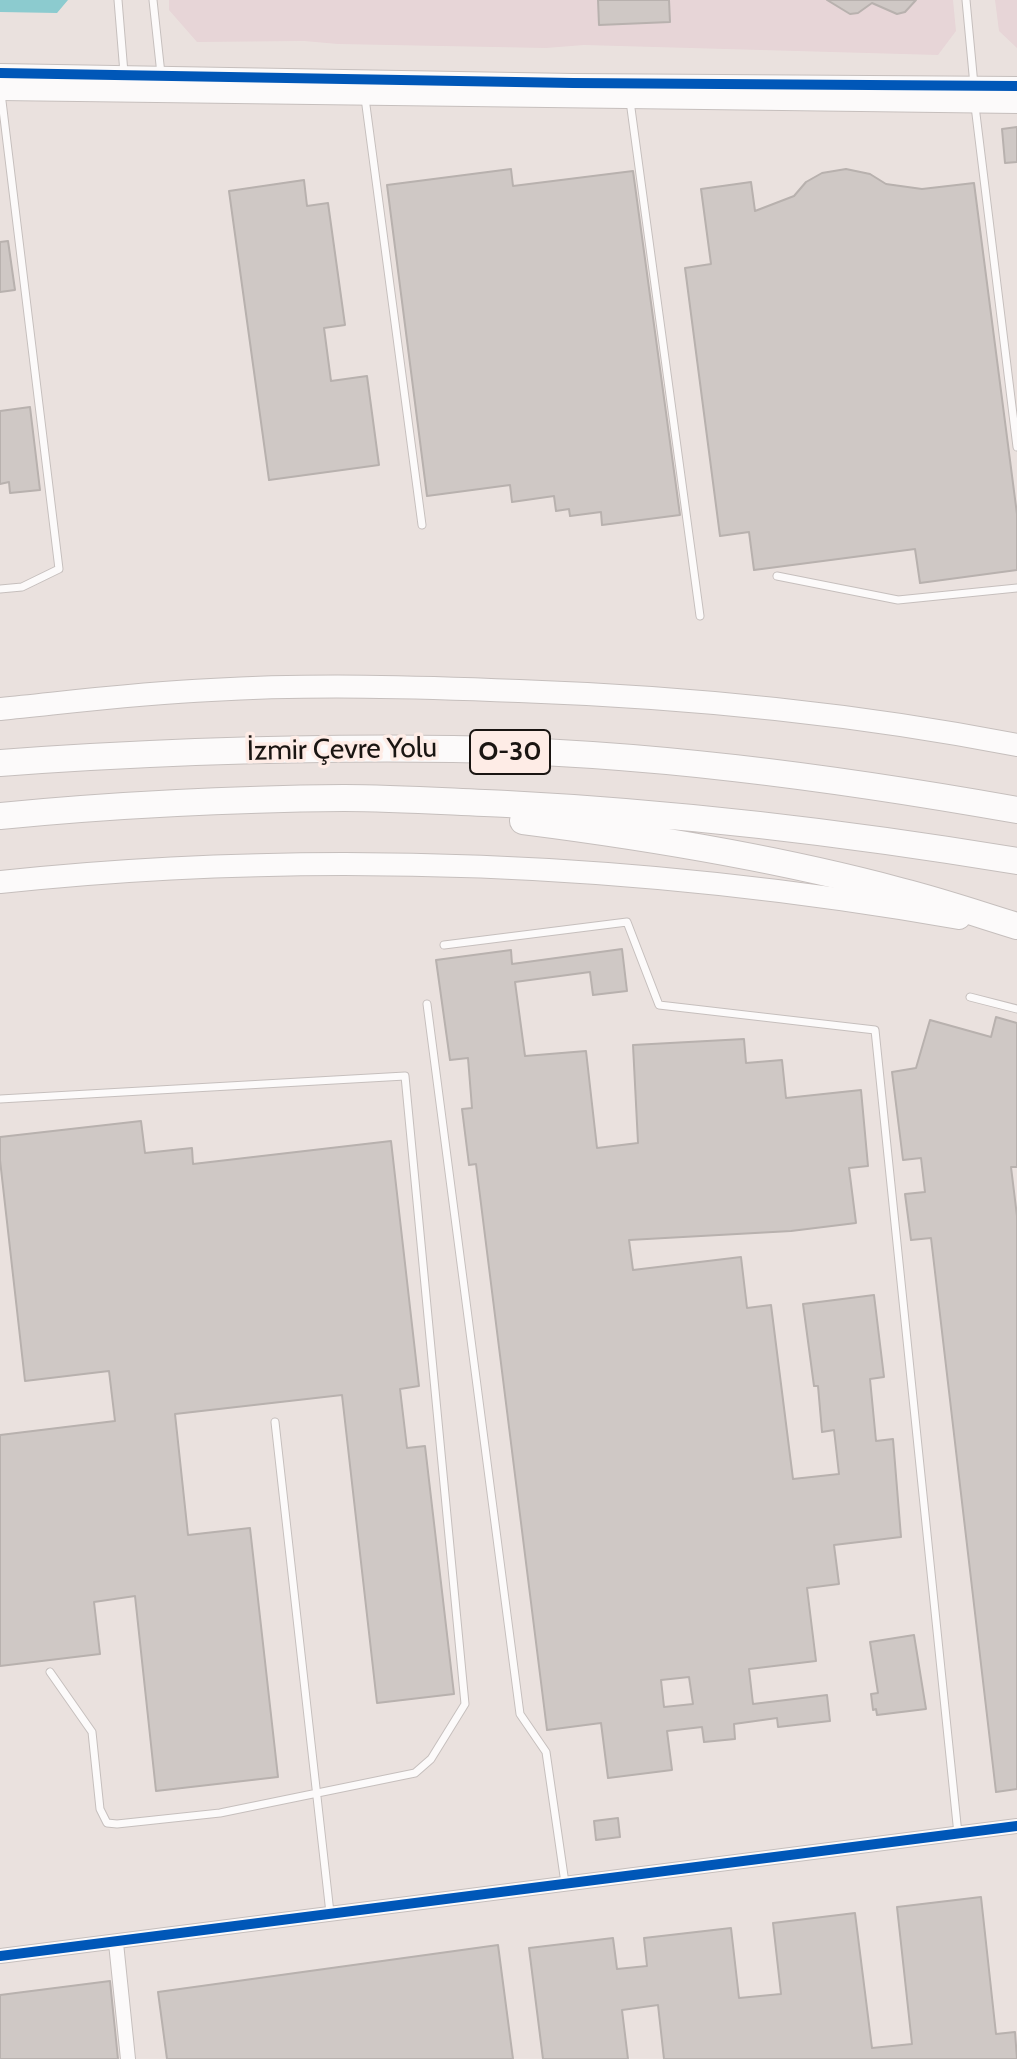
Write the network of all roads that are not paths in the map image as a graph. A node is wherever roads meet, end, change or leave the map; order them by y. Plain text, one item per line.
1 (118, 0) edge
2 (153, 0) edge
3 (966, 0) edge
4 (0, 73) edge
5 (124, 73) junction
6 (161, 74) junction
7 (1017, 86) edge
8 (0, 91) edge
9 (975, 94) junction
10 (365, 96) junction
11 (630, 99) junction
12 (1017, 104) edge
13 (1017, 447) edge
14 (422, 525) dead end
15 (777, 576) dead end
16 (1017, 588) edge
17 (0, 589) edge
18 (700, 616) dead end
19 (0, 709) edge
20 (1017, 745) edge
21 (0, 763) edge
22 (345, 798) junction
23 (1017, 810) edge
24 (0, 816) edge
25 (1017, 861) edge
26 (0, 882) edge
27 (1017, 927) edge
28 (444, 945) dead end
29 (970, 997) dead end
30 (427, 1004) dead end
31 (1017, 1009) edge
32 (0, 1099) edge
33 (275, 1422) dead end
34 (50, 1672) dead end
35 (316, 1793) junction
36 (1017, 1826) edge
37 (958, 1834) junction
38 (565, 1885) junction
39 (330, 1915) junction
40 (116, 1943) junction
41 (0, 1956) edge
42 (128, 2059) edge

1 - 5 lane
2 - 6 lane
3 - 9 lane
4 - 5 street
5 - 6 street
6 - 9 street
7 - 9 street
8 - 10 street
8 - 17 lane
9 - 11 street
9 - 12 street
9 - 13 lane
10 - 11 street
10 - 14 lane
11 - 18 lane
15 - 16 lane
19 - 20 main road
21 - 23 highway, İzmir Çevre Yolu / O-30
22 - 24 highway, İzmir Çevre Yolu / O-30
22 - 25 highway, İzmir Çevre Yolu / O-30
22 - 27 highway
26 - 27 main road
28 - 37 lane
29 - 31 lane
30 - 38 lane
32 - 35 lane
33 - 35 lane
34 - 35 lane
35 - 39 lane
36 - 37 street
37 - 38 street
38 - 39 street
39 - 40 street
40 - 41 street
40 - 42 street

